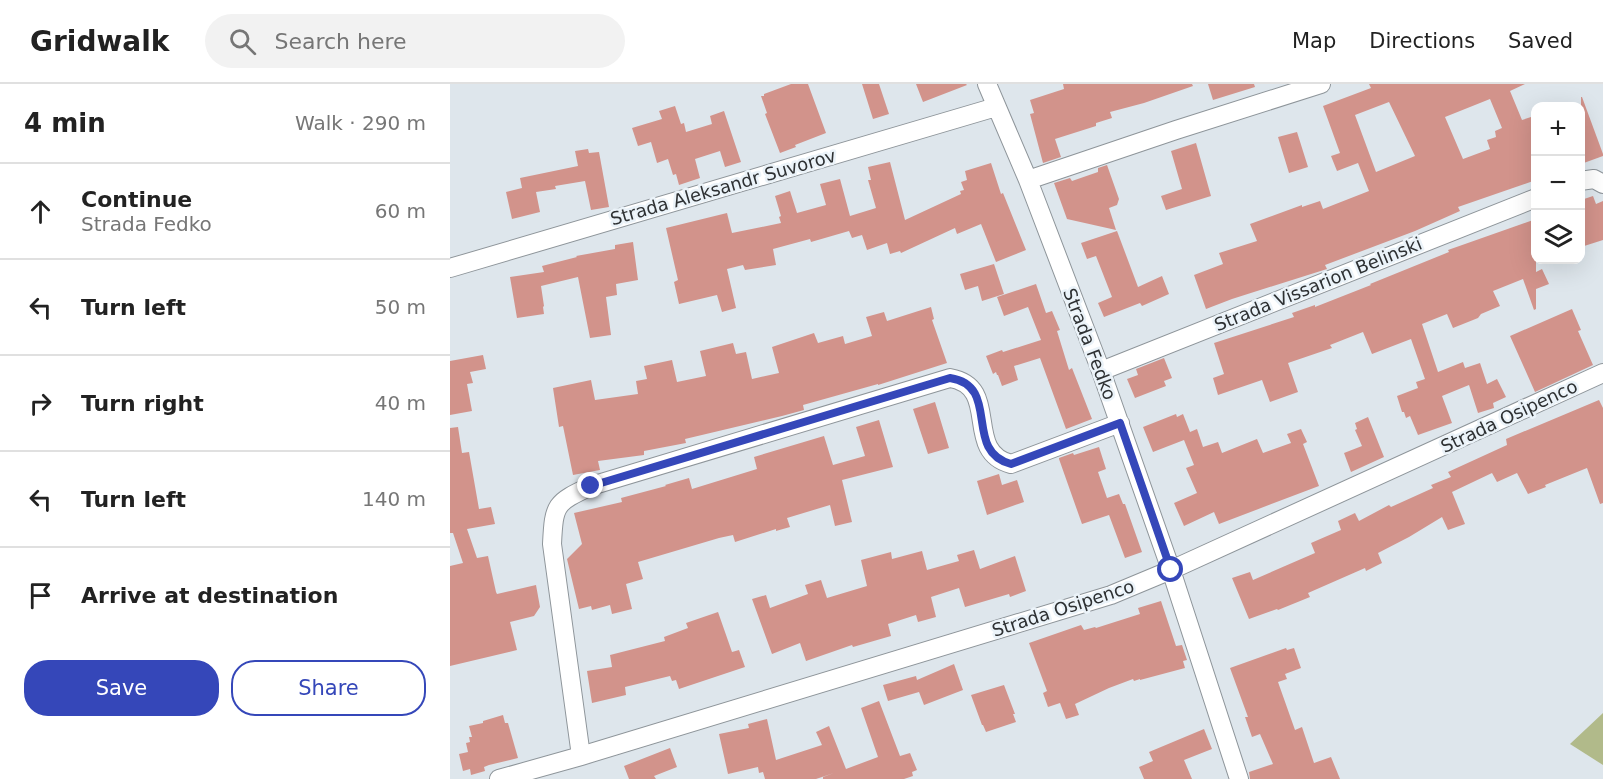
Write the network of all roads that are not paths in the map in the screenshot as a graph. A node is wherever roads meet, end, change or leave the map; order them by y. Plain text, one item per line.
1 (987, 84) edge
2 (1321, 84) edge
3 (996, 107) junction
4 (1028, 180) junction
5 (1585, 180) edge
6 (1603, 184) edge
7 (1531, 200) edge
8 (450, 268) edge
9 (1101, 371) junction
10 (1603, 373) edge
11 (1120, 423) junction
12 (1171, 570) junction
13 (581, 756) junction
14 (500, 779) edge
15 (1239, 779) edge

1 - 3 street, Strada Fedko
2 - 4 street
3 - 4 street, Strada Fedko
3 - 8 street, Strada Aleksandr Suvorov
4 - 9 street, Strada Fedko
5 - 6 street
7 - 9 street, Strada Vissarion Belinski
9 - 11 street, Strada Fedko
10 - 12 street, Strada Osipenco
11 - 12 street, Strada Fedko
11 - 13 street
12 - 13 street, Strada Osipenco
12 - 15 street, Strada Fedko
13 - 14 street, Strada Osipenco

